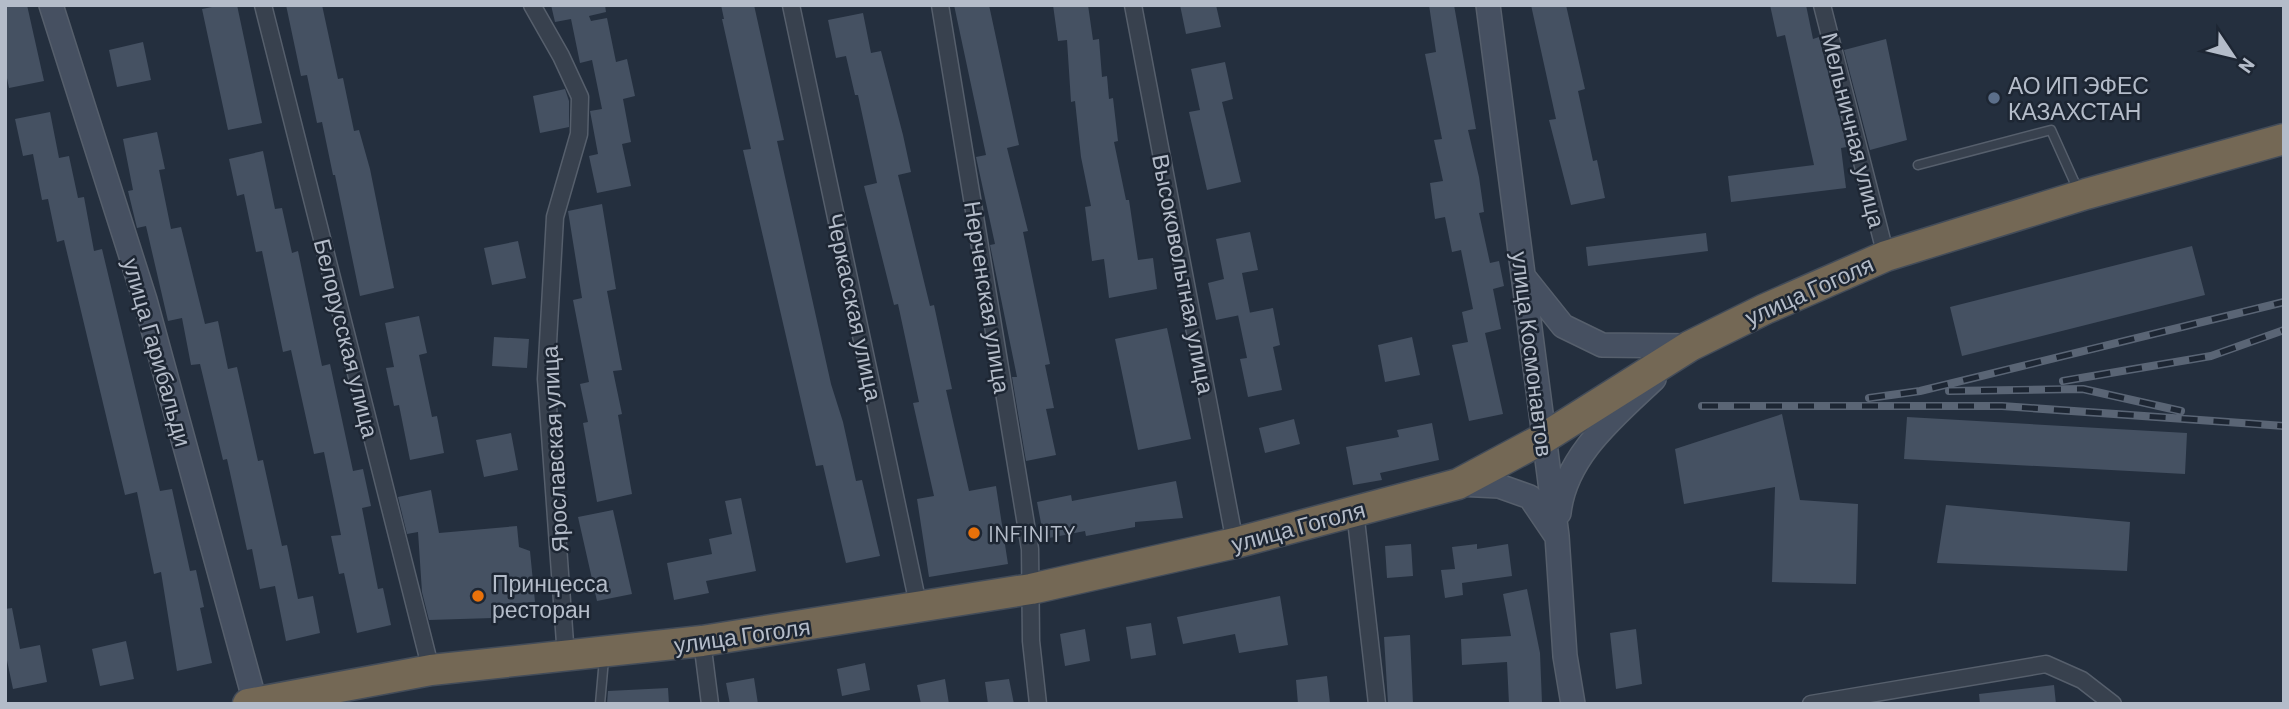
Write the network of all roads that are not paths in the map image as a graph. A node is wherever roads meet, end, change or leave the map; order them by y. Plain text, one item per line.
1 (51, 5) edge
2 (262, 5) edge
3 (532, 5) edge
4 (790, 5) edge
5 (940, 5) edge
6 (1133, 5) edge
7 (1488, 5) edge
8 (1822, 5) edge
9 (2284, 139) edge
10 (1918, 165) dead end
11 (2080, 196) junction
12 (1886, 256) junction
13 (1523, 276) junction
14 (1690, 346) junction
15 (1544, 438) junction
16 (1458, 484) junction
17 (1355, 512) junction
18 (1557, 536) junction
19 (1235, 543) junction
20 (1031, 589) junction
21 (919, 609) junction
22 (702, 641) junction
23 (605, 652) junction
24 (566, 657) junction
25 (431, 670) junction
26 (252, 703) edge
27 (600, 704) edge
28 (710, 704) edge
29 (1038, 704) edge
30 (1377, 704) edge
31 (1573, 704) edge
32 (1811, 704) edge
33 (2113, 704) edge

1 - 26 street, улица Гарибальди
2 - 25 street, Белорусская улица
3 - 24 street, Ярославская улица
4 - 21 street, Черкасская улица
5 - 20 street, Нерченская улица
6 - 19 street, Высоковольтная улица
7 - 13 street, улица Космонавтов
8 - 12 street, Мельничная улица
9 - 11 highway, улица Гоголя
10 - 11 lane
11 - 12 highway, улица Гоголя
12 - 14 highway, улица Гоголя
13 - 14 street
13 - 15 street, улица Космонавтов
14 - 15 highway, улица Гоголя
14 - 18 street
15 - 16 highway, улица Гоголя
15 - 18 street, улица Космонавтов
16 - 17 highway, улица Гоголя
16 - 18 street
17 - 19 highway, улица Гоголя
17 - 30 street
18 - 31 street, улица Космонавтов
19 - 20 highway, улица Гоголя
20 - 21 highway, улица Гоголя
20 - 29 street, Нерченская улица
21 - 22 highway, улица Гоголя
22 - 23 highway, улица Гоголя
22 - 28 street
23 - 24 highway, улица Гоголя
23 - 27 lane
24 - 25 highway, улица Гоголя
25 - 26 highway, улица Гоголя
32 - 33 street

